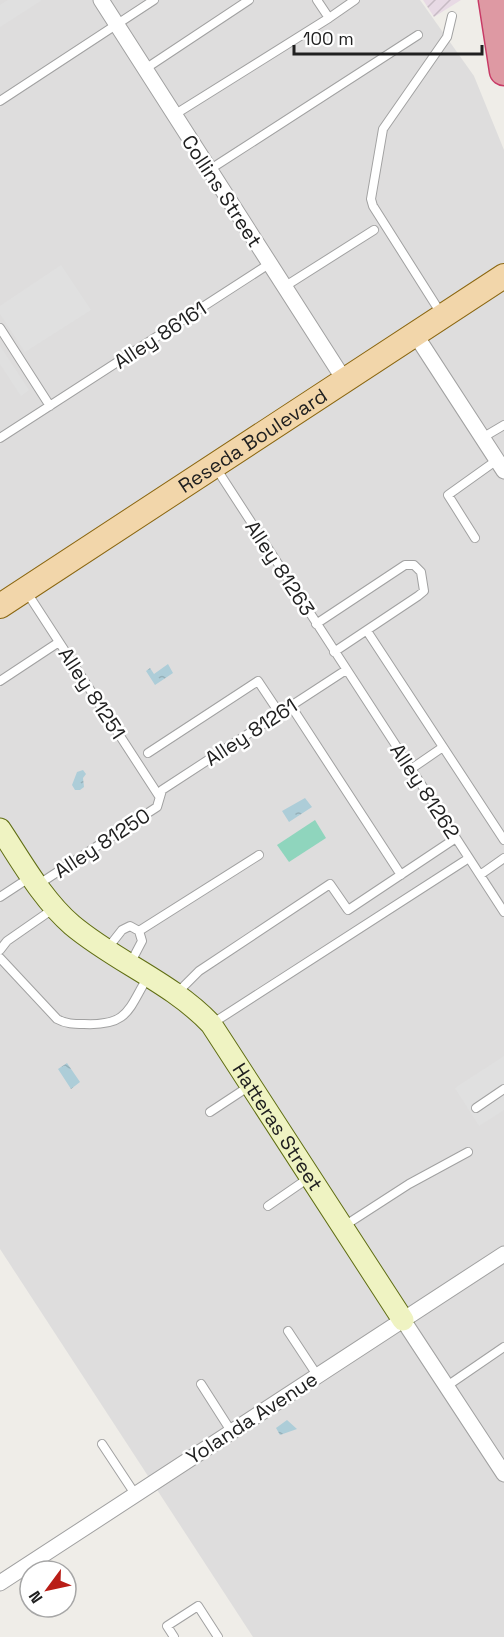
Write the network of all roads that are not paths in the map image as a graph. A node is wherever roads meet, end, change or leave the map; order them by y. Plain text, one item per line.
1 (101, 0) edge
2 (154, 0) edge
3 (249, 0) edge
4 (317, 0) edge
5 (355, 0) edge
6 (493, 0) edge
7 (453, 16) dead end
8 (329, 18) junction
9 (117, 25) junction
10 (418, 35) dead end
11 (145, 69) junction
12 (504, 71) edge
13 (0, 100) edge
14 (174, 115) junction
15 (209, 170) junction
16 (374, 230) dead end
17 (269, 264) junction
18 (504, 276) edge
19 (284, 287) junction
20 (443, 316) junction
21 (0, 328) edge
22 (415, 334) junction
23 (345, 381) junction
24 (50, 406) junction
25 (504, 425) edge
26 (0, 438) edge
27 (483, 438) junction
28 (214, 466) junction
29 (500, 466) edge
30 (475, 538) dead end
31 (26, 590) junction
32 (0, 606) edge
33 (316, 624) junction
34 (367, 631) junction
35 (59, 642) junction
36 (334, 652) junction
37 (346, 670) junction
38 (0, 681) edge
39 (291, 706) junction
40 (280, 714) junction
41 (443, 747) junction
42 (148, 753) dead end
43 (411, 769) junction
44 (159, 796) junction
45 (0, 829) edge
46 (456, 838) junction
47 (504, 840) edge
48 (259, 855) dead end
49 (469, 858) junction
50 (504, 858) edge
51 (401, 875) junction
52 (480, 875) junction
53 (34, 881) junction
54 (0, 897) edge
55 (55, 908) junction
56 (504, 912) edge
57 (139, 931) junction
58 (106, 949) junction
59 (0, 950) edge
60 (0, 958) edge
61 (130, 964) junction
62 (149, 975) junction
63 (177, 993) junction
64 (211, 1024) junction
65 (252, 1084) junction
66 (504, 1089) edge
67 (476, 1107) dead end
68 (210, 1112) dead end
69 (468, 1152) dead end
70 (311, 1176) junction
71 (268, 1206) dead end
72 (343, 1227) junction
73 (504, 1254) edge
74 (403, 1320) junction
75 (288, 1331) dead end
76 (504, 1347) edge
77 (317, 1375) junction
78 (201, 1384) dead end
79 (447, 1386) junction
80 (231, 1431) junction
81 (102, 1444) dead end
82 (504, 1474) edge
83 (135, 1494) junction
84 (0, 1582) edge
85 (174, 1637) edge
86 (218, 1637) edge

1 - 9 street, Collins Street
2 - 9 lane
3 - 11 lane
4 - 8 lane
5 - 8 lane
6 - 12 highway
7 - 20 lane
8 - 14 lane
9 - 11 street, Collins Street
9 - 13 lane
10 - 15 lane
11 - 14 street, Collins Street
14 - 15 street, Collins Street
15 - 17 street, Collins Street
16 - 19 lane
17 - 19 street, Collins Street
17 - 24 lane, Alley 86161
18 - 20 main road, Reseda Boulevard
19 - 23 street, Collins Street
20 - 22 main road, Reseda Boulevard
21 - 24 lane
22 - 23 main road, Reseda Boulevard
22 - 27 street
23 - 28 main road, Reseda Boulevard
24 - 26 lane, Alley 86161
25 - 27 lane
27 - 29 street
28 - 31 main road, Reseda Boulevard
28 - 33 lane, Alley 81263
29 - 30 lane
31 - 32 main road, Reseda Boulevard
31 - 35 lane, Alley 81251
33 - 34 lane
33 - 36 lane, Alley 81263
34 - 36 lane
34 - 41 lane
35 - 38 lane
35 - 44 lane, Alley 81251
36 - 37 lane, Alley 81263
37 - 39 lane, Alley 81261
37 - 43 lane, Alley 81262
39 - 40 lane, Alley 81261
39 - 51 lane
40 - 42 lane
40 - 44 lane, Alley 81261
41 - 43 lane
41 - 47 lane
43 - 46 lane, Alley 81262
44 - 53 lane, Alley 81250
45 - 53 street, Hatteras Street
46 - 49 lane, Alley 81262
46 - 51 lane
48 - 57 lane
49 - 52 lane, Alley 81262
49 - 64 lane
50 - 52 lane
51 - 63 lane
52 - 56 lane, Alley 81262
53 - 54 lane
53 - 55 street, Hatteras Street
55 - 58 street, Hatteras Street
55 - 59 lane
57 - 58 lane
57 - 61 lane
58 - 61 street, Hatteras Street
60 - 62 lane
61 - 62 street, Hatteras Street
62 - 63 street, Hatteras Street
63 - 64 street, Hatteras Street
64 - 65 street, Hatteras Street
65 - 68 lane
65 - 70 street, Hatteras Street
66 - 67 lane
69 - 72 lane
70 - 71 lane
70 - 72 street, Hatteras Street
72 - 74 street, Hatteras Street
73 - 74 street, Yolanda Avenue
74 - 77 street, Yolanda Avenue
74 - 79 street, Hatteras Street
75 - 77 lane
76 - 79 lane
77 - 80 street, Yolanda Avenue
78 - 80 lane
79 - 82 street, Hatteras Street
80 - 83 street, Yolanda Avenue
81 - 83 lane
83 - 84 street, Yolanda Avenue
85 - 86 lane

